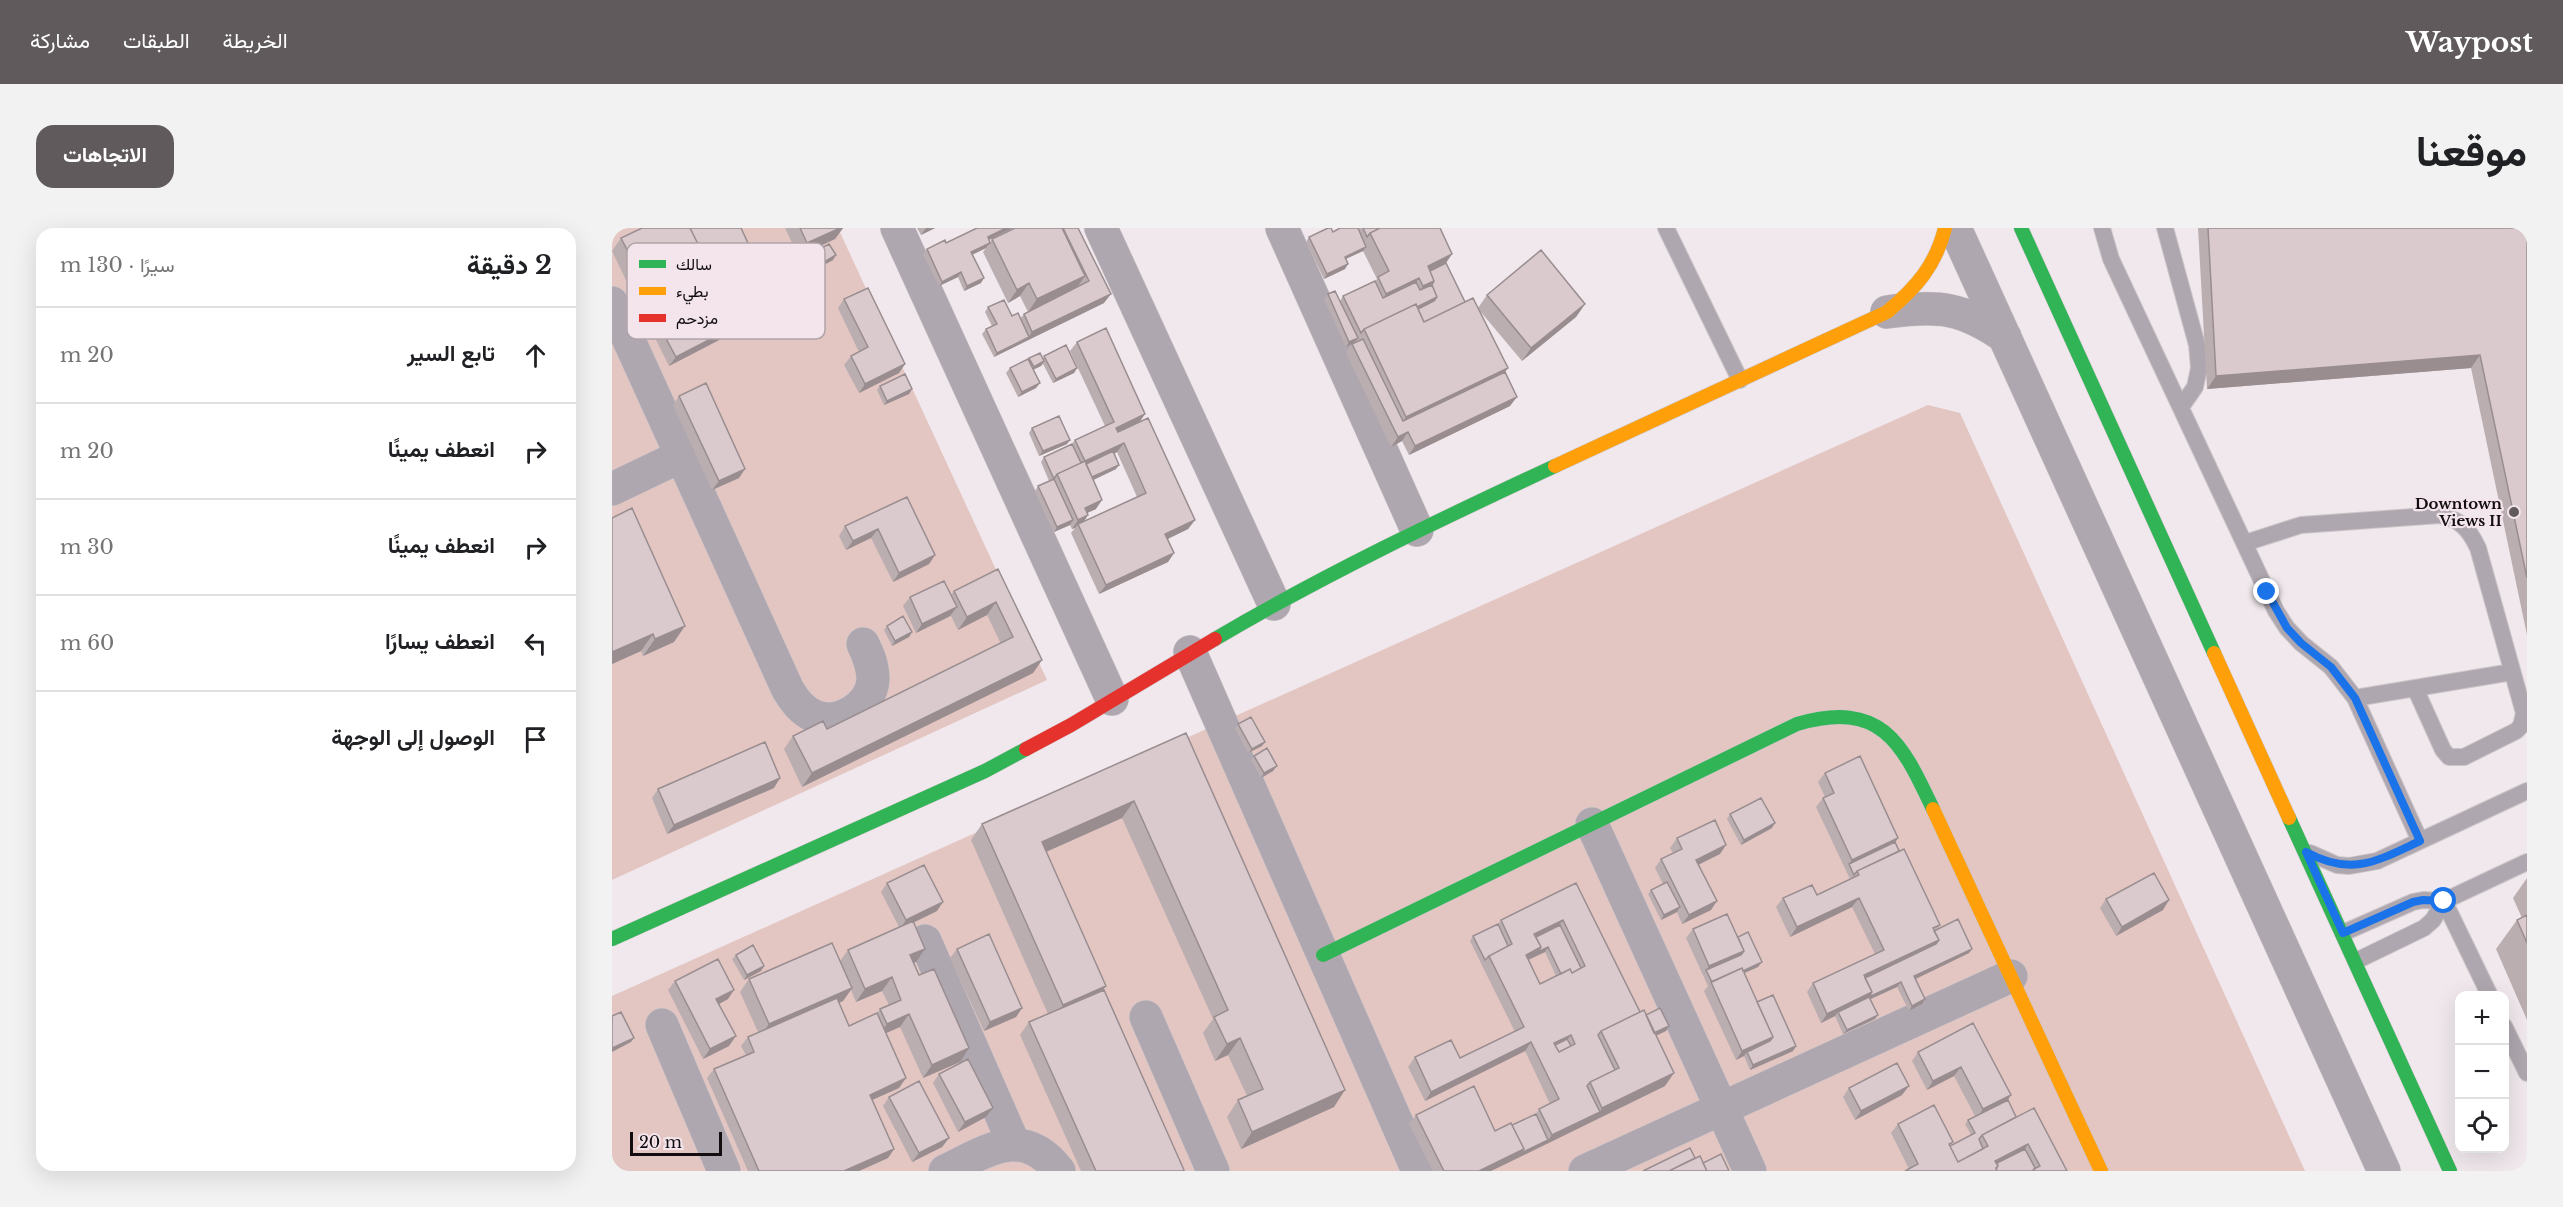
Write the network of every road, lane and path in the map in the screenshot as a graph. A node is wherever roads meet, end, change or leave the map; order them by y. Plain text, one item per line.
1 (897, 228) edge
2 (1101, 228) edge
3 (1282, 228) edge
4 (1666, 228) edge
5 (1945, 228) edge
6 (1956, 228) edge
7 (2021, 228) edge
8 (2102, 228) edge
9 (2164, 228) edge
10 (612, 303) edge
11 (1887, 312) junction
12 (627, 336) edge
13 (2005, 337) junction
14 (628, 339) edge
15 (1740, 380) junction
16 (2181, 407) junction
17 (681, 456) junction
18 (612, 489) edge
19 (1417, 530) junction
20 (2245, 543) junction
21 (1274, 604) junction
22 (863, 644) dead end
23 (1190, 652) junction
24 (2512, 672) junction
25 (2415, 688) junction
26 (2355, 698) junction
27 (1113, 699) junction
28 (2527, 791) edge
29 (1592, 824) junction
30 (2420, 841) junction
31 (2306, 852) junction
32 (2527, 862) edge
33 (2444, 901) junction
34 (2343, 933) junction
35 (612, 939) edge
36 (925, 941) dead end
37 (1323, 955) junction
38 (2356, 961) junction
39 (2011, 976) junction
40 (2488, 991) edge
41 (1146, 1017) dead end
42 (662, 1025) dead end
43 (2509, 1035) edge
44 (2527, 1073) edge
45 (1722, 1108) junction
46 (1014, 1144) junction
47 (724, 1171) edge
48 (945, 1171) edge
49 (1059, 1171) edge
50 (1213, 1171) edge
51 (1418, 1171) edge
52 (1585, 1171) edge
53 (1750, 1171) edge
54 (2102, 1171) edge
55 (2384, 1171) edge
56 (2450, 1171) edge

1 - 27 street
2 - 21 street
3 - 19 street
4 - 15 lane
5 - 11 street
6 - 13 street
7 - 31 street
8 - 16 lane
9 - 16 lane
10 - 12 street
11 - 13 street
11 - 15 street
13 - 55 street
14 - 17 street
15 - 19 street
16 - 20 lane
17 - 18 street
17 - 22 street
19 - 21 street
20 - 24 lane
20 - 26 lane
21 - 23 street
23 - 27 street
23 - 37 street
24 - 25 lane
24 - 25 lane
25 - 26 lane
26 - 30 lane
27 - 35 street
28 - 30 lane
29 - 37 street
29 - 39 street
29 - 45 street
30 - 31 lane
31 - 34 street
32 - 33 lane
33 - 34 lane
33 - 38 lane
33 - 40 lane
34 - 38 street
36 - 46 street
37 - 51 street
38 - 56 street
39 - 45 street
39 - 54 street
41 - 50 street
42 - 47 street
43 - 44 lane
45 - 52 street
45 - 53 street
46 - 48 street
46 - 49 street

